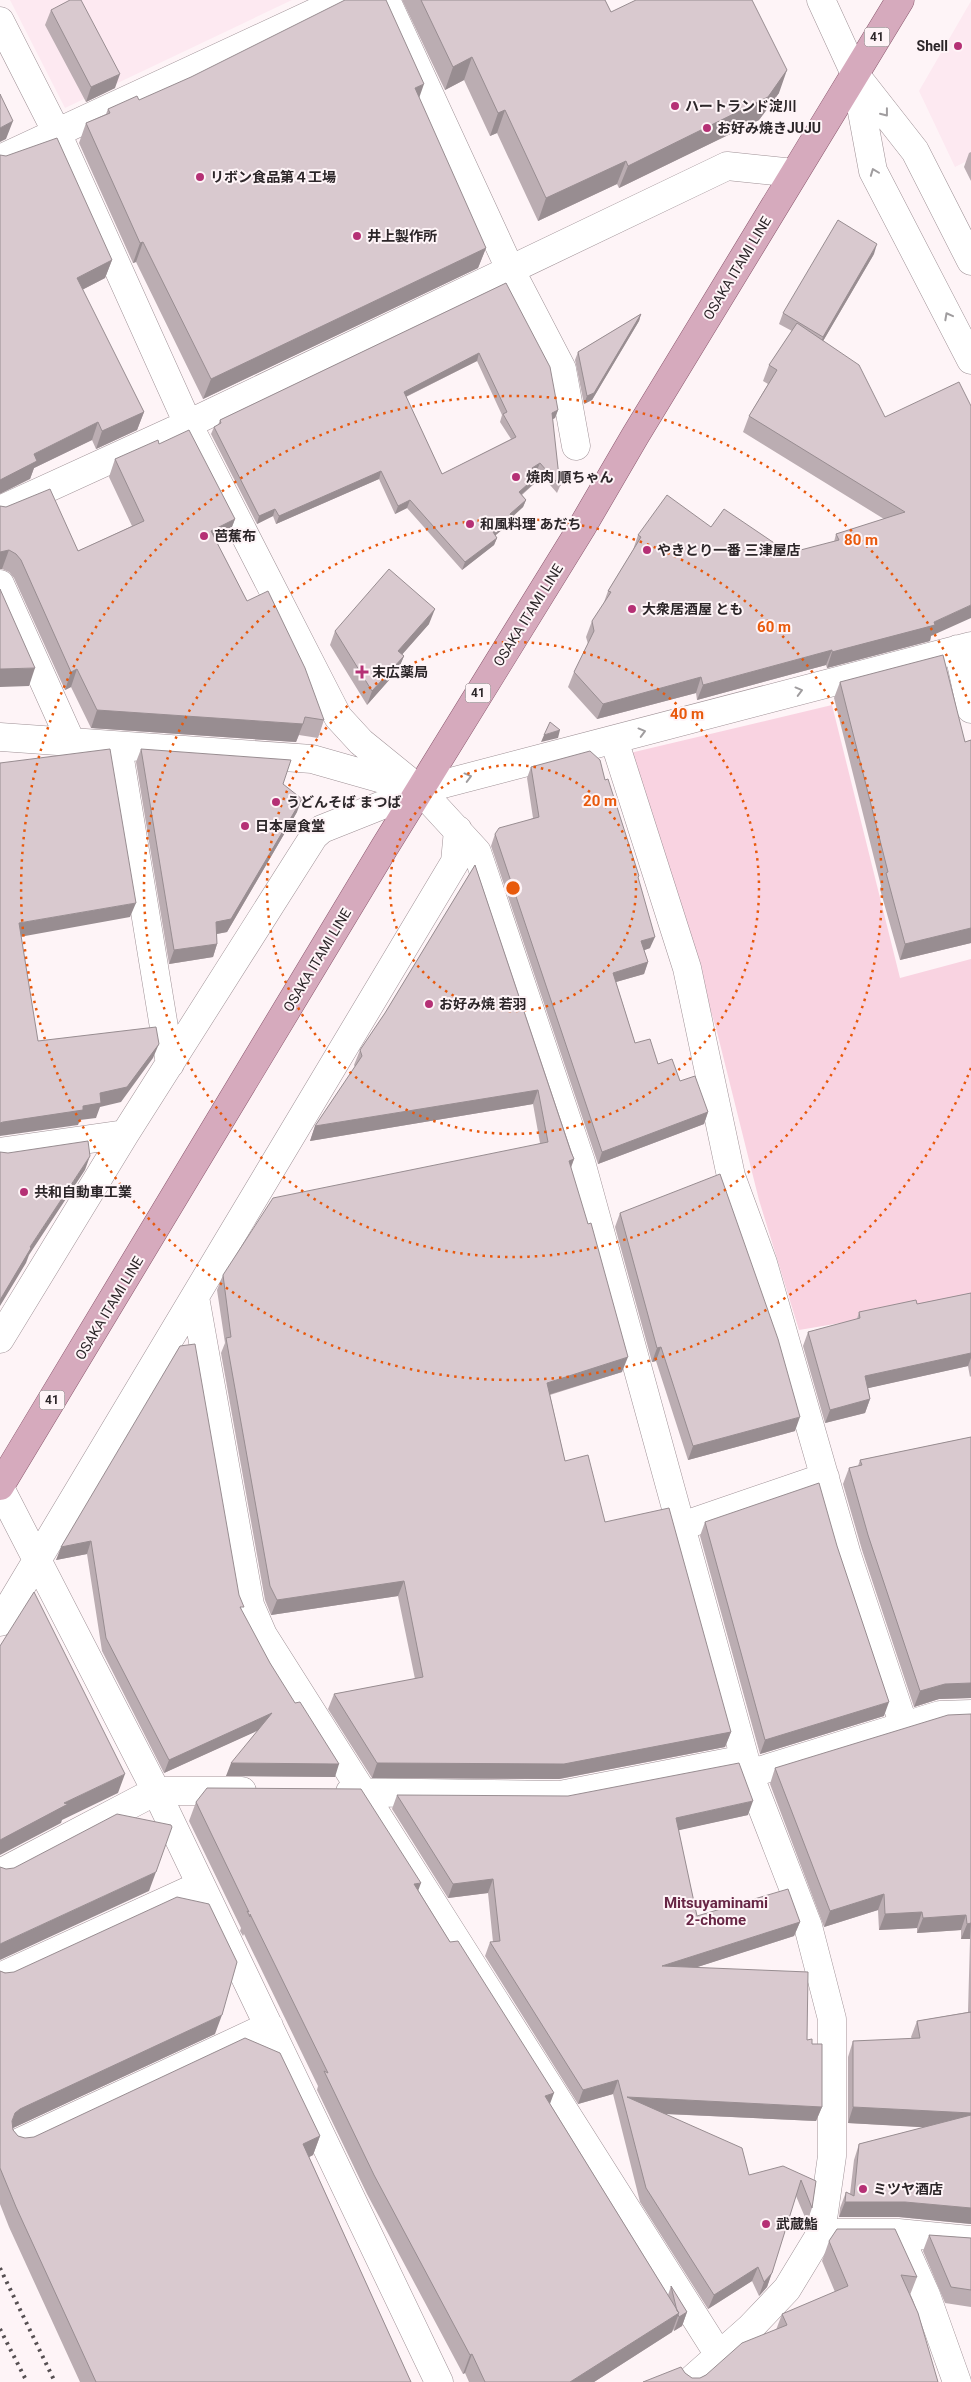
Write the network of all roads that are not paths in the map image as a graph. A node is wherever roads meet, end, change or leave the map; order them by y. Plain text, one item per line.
1 (342, 0) edge
2 (386, 0) edge
3 (821, 0) edge
4 (900, 0) edge
5 (0, 21) edge
6 (855, 74) junction
7 (57, 133) junction
8 (0, 159) edge
9 (794, 173) junction
10 (971, 261) edge
11 (510, 270) junction
12 (971, 360) edge
13 (188, 424) junction
14 (576, 446) dead end
15 (0, 510) edge
16 (0, 584) edge
17 (964, 647) edge
18 (971, 709) edge
19 (0, 737) edge
20 (614, 740) junction
21 (72, 744) junction
22 (118, 747) junction
23 (420, 790) junction
24 (458, 830) junction
25 (170, 1064) junction
26 (125, 1134) junction
27 (0, 1152) edge
28 (195, 1297) junction
29 (0, 1339) edge
30 (825, 1477) junction
31 (0, 1487) edge
32 (682, 1526) junction
33 (37, 1560) junction
34 (0, 1622) edge
35 (971, 1714) edge
36 (904, 1726) junction
37 (747, 1766) junction
38 (156, 1791) junction
39 (265, 1792) edge
40 (325, 1792) edge
41 (365, 1792) junction
42 (0, 1872) edge
43 (201, 1885) junction
44 (0, 1977) edge
45 (269, 2026) junction
46 (20, 2142) edge
47 (821, 2233) junction
48 (898, 2233) junction
49 (971, 2240) edge
50 (719, 2355) junction
51 (439, 2382) edge
52 (689, 2382) edge
53 (957, 2382) edge

1 - 7 street
2 - 11 street
3 - 6 street
4 - 6 main road, OSAKA ITAMI LINE / 41
5 - 7 street
6 - 9 main road, OSAKA ITAMI LINE / 41
6 -> 10 street
12 -> 6 street
7 - 8 street
7 - 13 street
9 - 11 street
9 - 23 main road, OSAKA ITAMI LINE / 41
11 - 13 street
11 - 14 street
13 - 15 street
13 - 23 street
16 - 21 street
17 - 18 street
20 -> 17 street
19 - 21 street
23 -> 20 street
20 - 30 street
21 - 22 street
22 - 23 street
22 - 25 street
23 - 24 street
23 - 25 street
23 - 31 main road, OSAKA ITAMI LINE / 41
24 - 28 street
24 - 32 street
25 - 26 street
26 - 27 street
26 - 29 street
28 - 33 street
28 - 41 street
30 - 32 street
30 - 36 street
31 - 33 street
32 - 37 street
33 - 34 street
33 - 38 street
35 - 36 street
36 - 37 street
37 - 41 street
37 - 47 street
38 - 39 street
38 - 42 street
38 - 43 street
40 - 41 street
41 - 50 street
43 - 44 street
43 - 45 street
45 - 46 street
45 - 51 street
47 - 48 street
47 - 50 street
48 - 49 street
48 - 53 street
50 - 52 street

